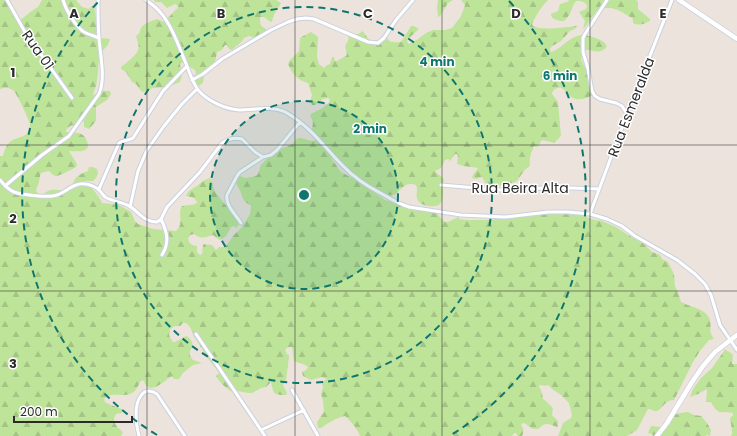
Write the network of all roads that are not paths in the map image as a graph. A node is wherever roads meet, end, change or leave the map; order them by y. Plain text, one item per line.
1 (7, 0) edge
2 (63, 0) edge
3 (98, 0) edge
4 (146, 0) edge
5 (413, 0) edge
6 (607, 0) edge
7 (672, 0) edge
8 (679, 0) edge
9 (99, 38) junction
10 (737, 40) edge
11 (187, 66) junction
12 (192, 80) junction
13 (197, 89) junction
14 (72, 98) dead end
15 (628, 114) junction
16 (300, 122) junction
17 (263, 157) junction
18 (0, 180) edge
19 (441, 185) dead end
20 (6, 186) junction
21 (98, 189) junction
22 (599, 189) junction
23 (130, 207) junction
24 (590, 214) junction
25 (161, 219) junction
26 (240, 222) dead end
27 (162, 256) dead end
28 (196, 334) dead end
29 (737, 335) edge
30 (730, 340) junction
31 (737, 350) edge
32 (292, 390) dead end
33 (304, 410) junction
34 (261, 430) junction
35 (138, 436) edge
36 (185, 436) edge
37 (265, 436) edge
38 (318, 436) edge
39 (657, 436) edge

1 - 14 street, Rua 01
2 - 9 street
3 - 9 street
4 - 11 street
5 - 12 street
6 - 15 street
7 - 15 street, Rua Esmeralda
8 - 10 street
9 - 20 street
11 - 12 street
11 - 21 street
12 - 13 street
13 - 16 street
13 - 23 street
15 - 22 street, Rua Esmeralda
16 - 17 street
16 - 24 street
17 - 25 street
17 - 26 street
18 - 20 street
19 - 22 street, Rua Beira Alta
20 - 21 street
21 - 23 street
22 - 24 street, Rua Esmeralda
23 - 25 street
24 - 30 street
25 - 27 street
28 - 34 street
29 - 30 street
30 - 31 street
30 - 39 street
32 - 33 street
33 - 34 street
33 - 38 street
34 - 37 street
35 - 36 street

